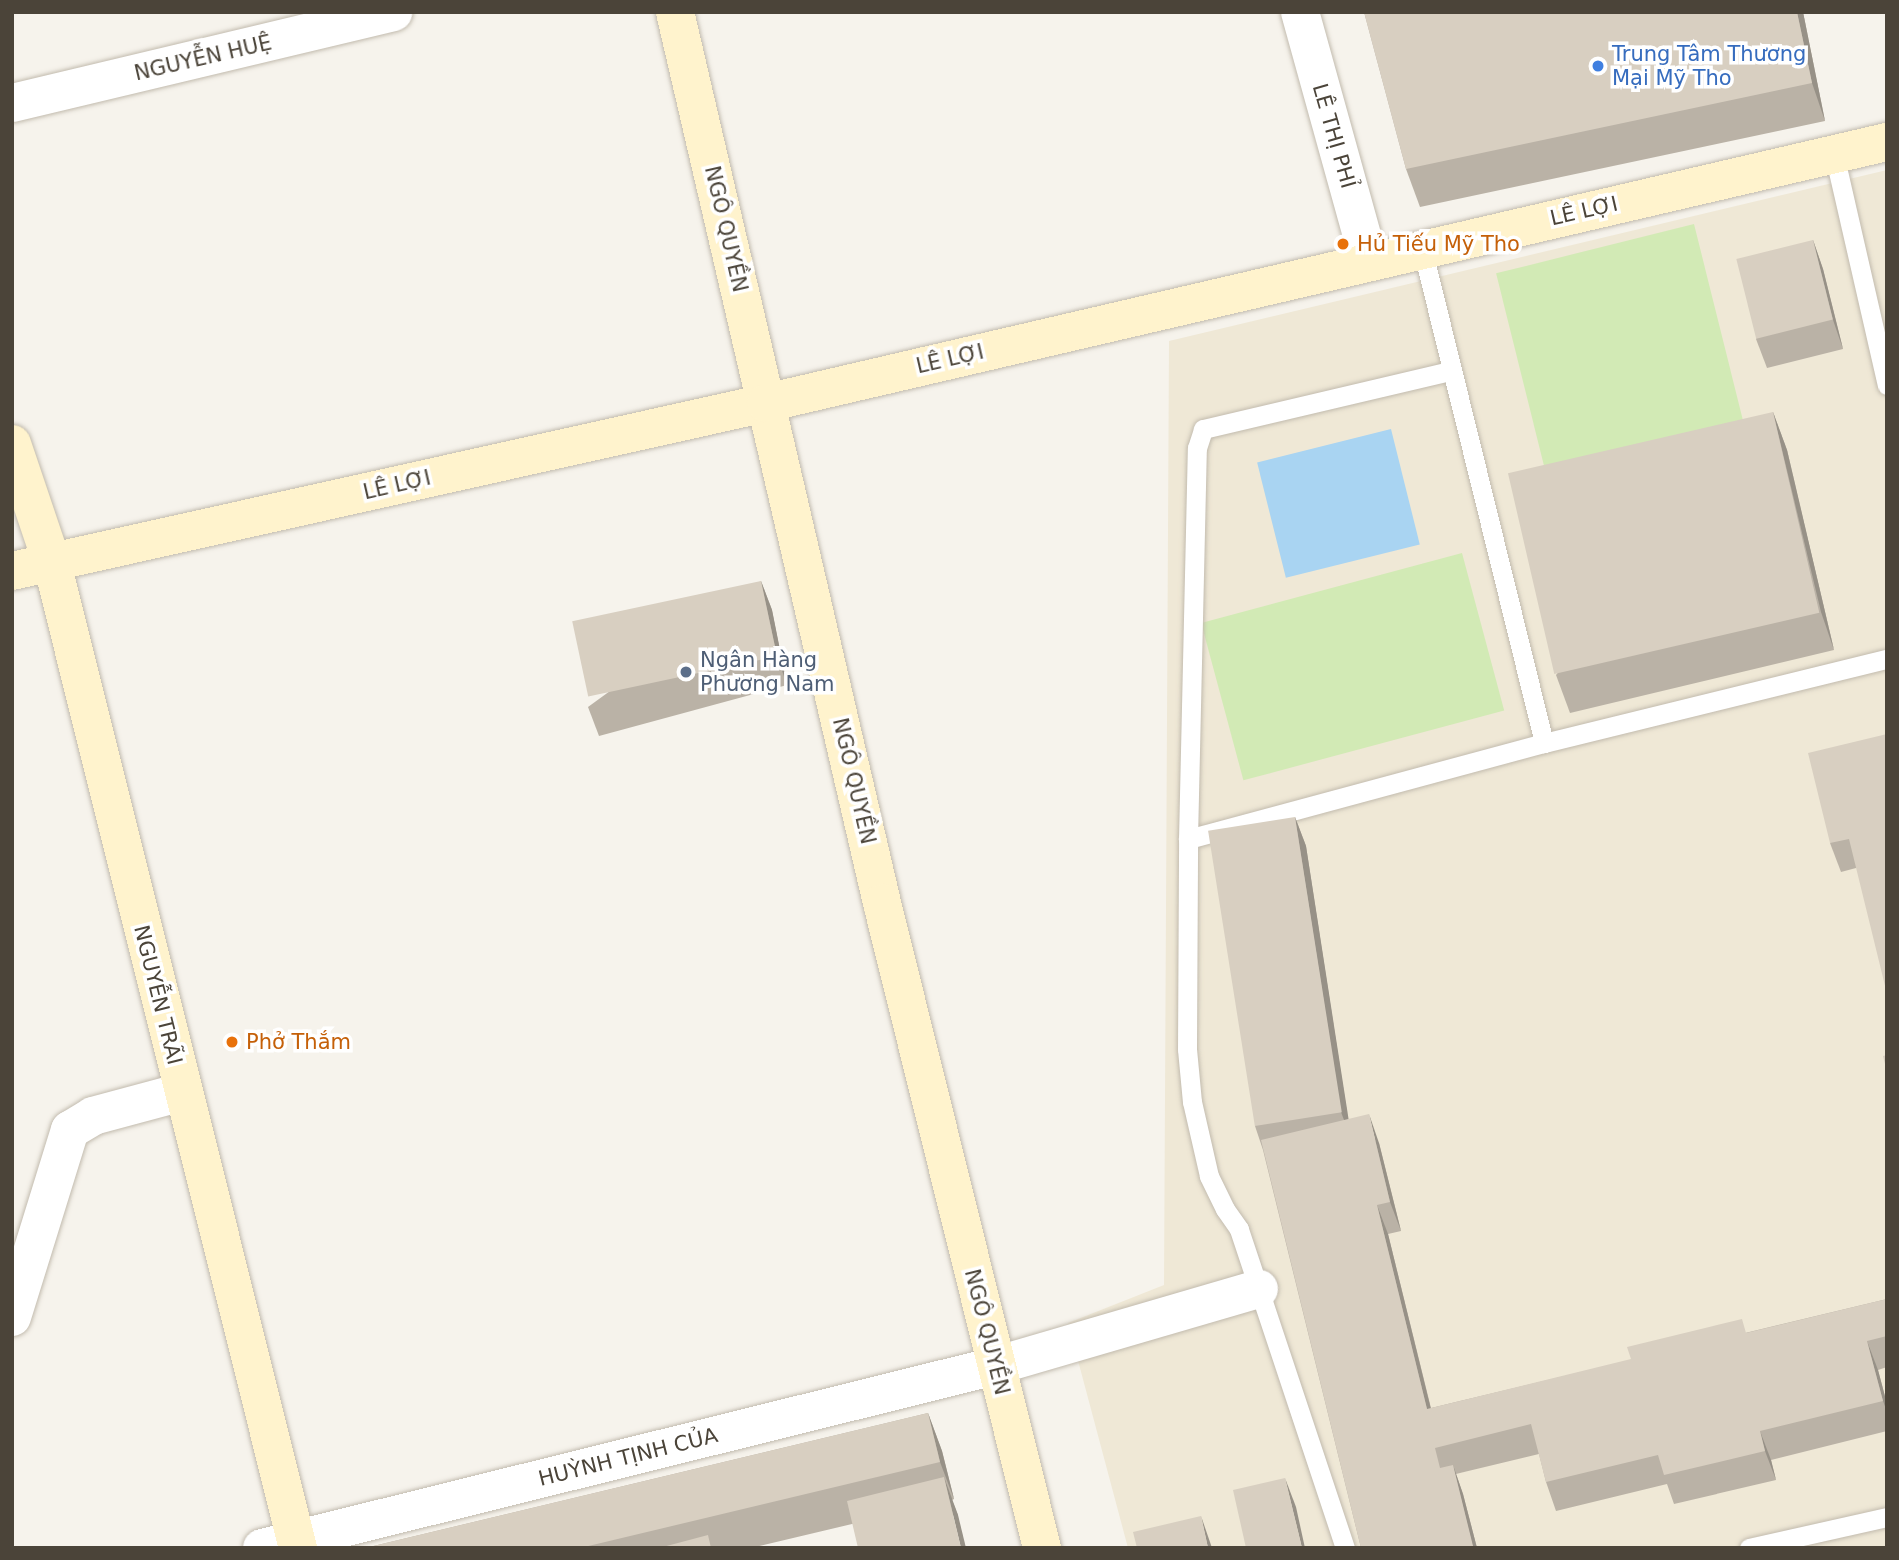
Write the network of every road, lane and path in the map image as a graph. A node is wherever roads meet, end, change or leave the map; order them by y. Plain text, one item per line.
1 (393, 12) edge
2 (675, 12) edge
3 (1300, 12) edge
4 (12, 103) edge
5 (1887, 142) edge
6 (1834, 154) junction
7 (1422, 248) junction
8 (1369, 261) junction
9 (1451, 371) junction
10 (1887, 385) edge
11 (766, 403) junction
12 (12, 444) edge
13 (51, 563) junction
14 (12, 571) edge
15 (1887, 659) edge
16 (1544, 743) junction
17 (1188, 839) junction
18 (182, 1092) junction
19 (1259, 1289) junction
20 (12, 1317) edge
21 (995, 1366) junction
22 (1887, 1517) edge
23 (285, 1545) edge
24 (1041, 1548) edge
25 (1345, 1548) edge
26 (1749, 1548) edge

1 - 4 street, NGUYỄN HUỆ
2 - 11 main road, NGÔ QUYỀN
3 - 8 street, LÊ THỊ PHỈ
5 - 6 main road, LÊ LỢI
6 - 7 main road, LÊ LỢI
6 - 10 lane
7 - 8 main road, LÊ LỢI
7 - 9 lane
8 - 11 main road, LÊ LỢI
9 - 16 lane
9 - 17 lane
11 - 13 main road, LÊ LỢI
11 - 21 main road, NGÔ QUYỀN
12 - 13 main road, NGUYỄN TRÃI
13 - 14 main road, LÊ LỢI
13 - 18 main road, NGUYỄN TRÃI
15 - 16 lane
16 - 17 lane
17 - 19 lane
18 - 20 street
18 - 23 main road, NGUYỄN TRÃI
19 - 21 street, HUỲNH TỊNH CỦA
19 - 25 lane
21 - 23 street, HUỲNH TỊNH CỦA
21 - 24 main road, NGÔ QUYỀN
22 - 26 lane

